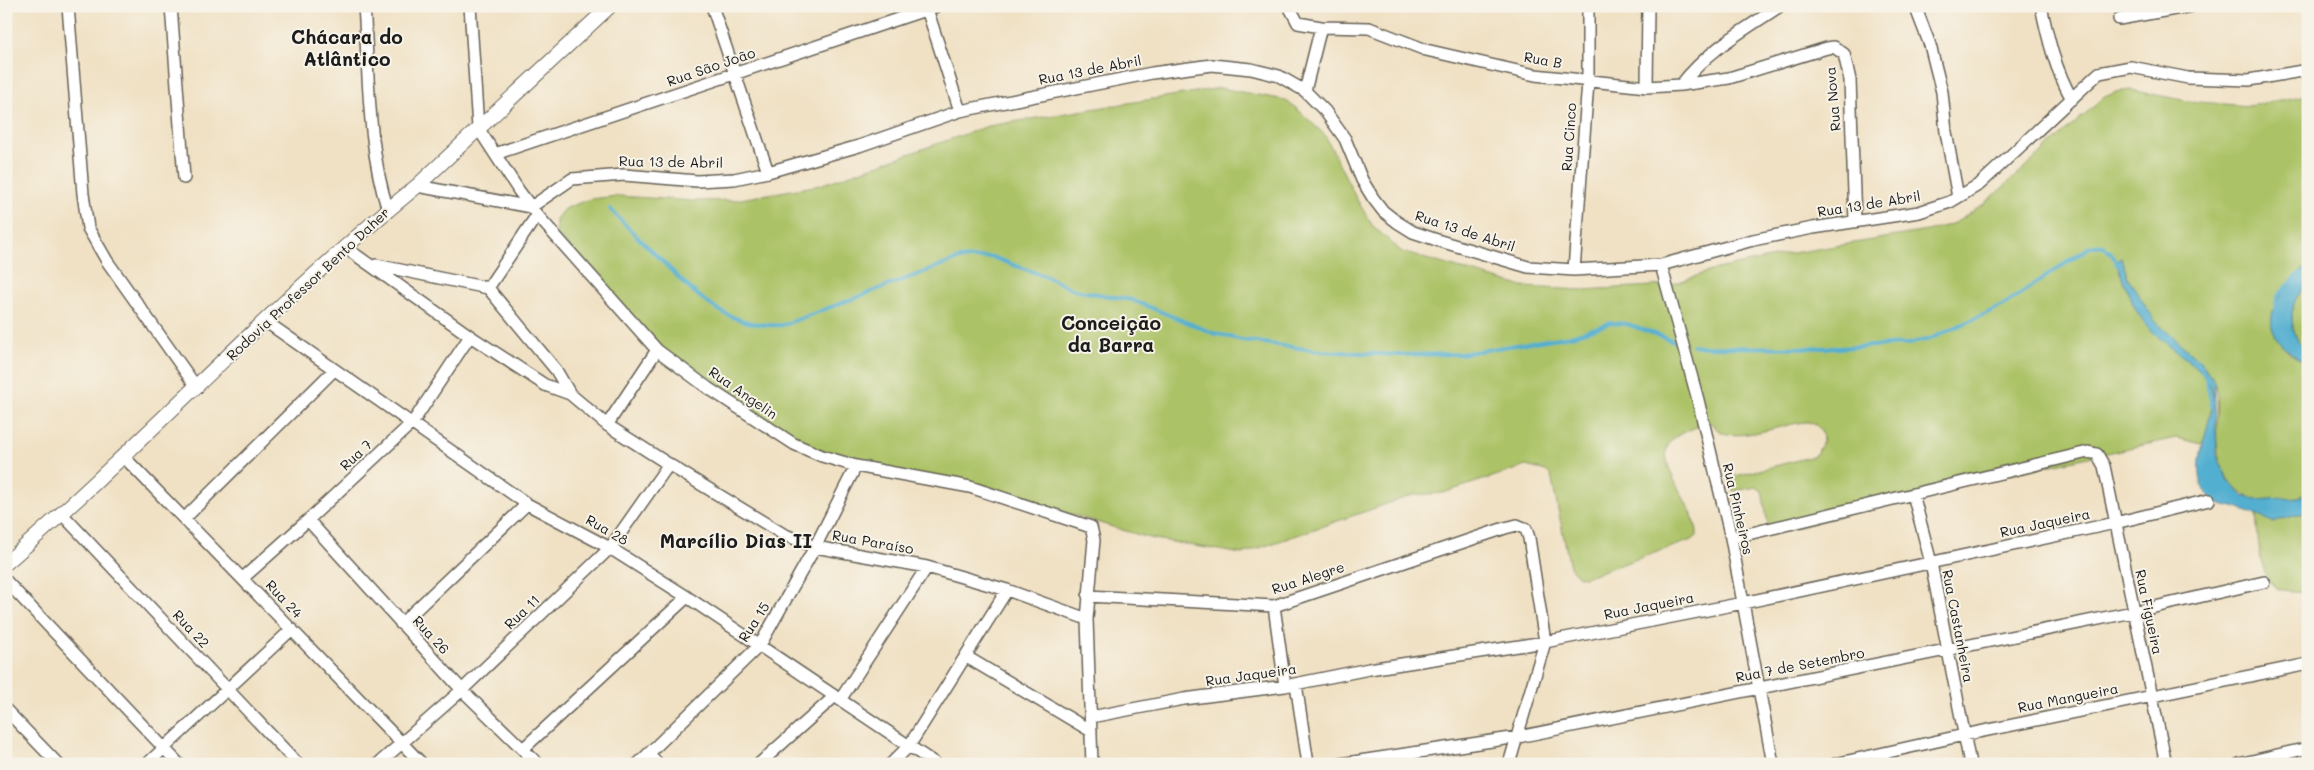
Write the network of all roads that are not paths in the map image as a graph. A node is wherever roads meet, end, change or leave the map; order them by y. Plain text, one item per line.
1 (68, 6) edge
2 (171, 6) edge
3 (364, 6) edge
4 (470, 6) edge
5 (712, 6) edge
6 (1289, 6) edge
7 (1588, 6) edge
8 (1648, 6) edge
9 (1780, 6) edge
10 (1915, 6) edge
11 (2041, 6) edge
12 (2192, 6) edge
13 (611, 7) edge
14 (930, 7) edge
15 (2119, 19) dead end
16 (1321, 27) junction
17 (2308, 70) edge
18 (736, 74) junction
19 (1588, 82) junction
20 (1681, 85) junction
21 (1647, 87) junction
22 (1305, 91) junction
23 (2072, 99) junction
24 (960, 111) junction
25 (478, 128) junction
26 (495, 154) junction
27 (768, 172) junction
28 (184, 178) dead end
29 (417, 186) junction
30 (1964, 194) junction
31 (388, 210) junction
32 (534, 211) junction
33 (1855, 221) junction
34 (346, 248) junction
35 (372, 264) junction
36 (1661, 265) junction
37 (1574, 270) junction
38 (488, 288) junction
39 (265, 321) junction
40 (470, 336) junction
41 (657, 350) junction
42 (334, 370) junction
43 (197, 388) junction
44 (570, 394) junction
45 (413, 422) junction
46 (607, 424) junction
47 (123, 456) junction
48 (669, 464) junction
49 (856, 466) junction
50 (1913, 494) junction
51 (2209, 500) dead end
52 (528, 504) junction
53 (62, 514) junction
54 (184, 519) junction
55 (308, 520) junction
56 (2116, 523) junction
57 (1730, 538) junction
58 (816, 547) junction
59 (610, 548) junction
60 (6, 563) edge
61 (1931, 563) junction
62 (927, 567) junction
63 (243, 578) junction
64 (6, 581) edge
65 (2264, 582) dead end
66 (1007, 590) junction
67 (687, 596) junction
68 (1088, 596) junction
69 (1743, 603) junction
70 (1274, 606) junction
71 (2133, 612) junction
72 (1087, 619) junction
73 (401, 624) junction
74 (292, 630) junction
75 (1545, 642) junction
76 (760, 645) junction
77 (1948, 650) junction
78 (965, 656) junction
79 (2308, 664) edge
80 (1290, 685) junction
81 (1760, 688) junction
82 (228, 690) junction
83 (462, 690) junction
84 (2151, 697) junction
85 (838, 698) junction
86 (6, 710) edge
87 (1091, 717) junction
88 (1091, 731) junction
89 (1964, 735) junction
90 (1518, 736) junction
91 (402, 742) junction
92 (909, 746) junction
93 (164, 747) junction
94 (524, 748) junction
95 (2308, 748) edge
96 (649, 754) junction
97 (58, 764) edge
98 (147, 764) edge
99 (179, 764) edge
100 (298, 764) edge
101 (378, 764) edge
102 (422, 764) edge
103 (538, 764) edge
104 (638, 764) edge
105 (658, 764) edge
106 (759, 764) edge
107 (890, 764) edge
108 (936, 764) edge
109 (1092, 764) edge
110 (1308, 764) edge
111 (1340, 764) edge
112 (1509, 764) edge
113 (1773, 764) edge
114 (1835, 764) edge
115 (1970, 764) edge
116 (2166, 764) edge
117 (2239, 764) edge

1 - 43 street
2 - 28 street
3 - 31 street
4 - 25 street
5 - 18 street
6 - 16 street, Rua B
7 - 19 street, Rua Cinco
8 - 21 street
9 - 20 street
10 - 30 street
11 - 23 street
12 - 15 street
13 - 25 street, Rodovia Professor Bento Daher
14 - 18 street, Rua São João
14 - 24 street
16 - 19 street, Rua B
16 - 22 street
17 - 23 street, Rua 13 de Abril
18 - 26 street, Rua São João
18 - 27 street
19 - 21 street, Rua B
19 - 37 street, Rua Cinco
20 - 21 street, Rua B
20 - 33 street, Rua Nova
22 - 24 street, Rua 13 de Abril
22 - 37 street, Rua 13 de Abril
23 - 30 street, Rua 13 de Abril
24 - 27 street, Rua 13 de Abril
25 - 26 street, Rua Angelin
25 - 29 street, Rodovia Professor Bento Daher
26 - 32 street, Rua Angelin
27 - 32 street, Rua 13 de Abril
29 - 31 street, Rodovia Professor Bento Daher
29 - 32 street
30 - 33 street, Rua 13 de Abril
31 - 34 street, Rodovia Professor Bento Daher
32 - 38 street
32 - 41 street, Rua Angelin
33 - 36 street, Rua 13 de Abril
34 - 35 street, Rua Paraíso
34 - 39 street, Rodovia Professor Bento Daher
35 - 38 street, Rua Paraíso
35 - 40 street, Rua Paraíso
36 - 37 street, Rua 13 de Abril
36 - 57 street, Rua Pinheiros
38 - 44 street, Rua Paraíso
39 - 42 street, Rua 28
39 - 43 street, Rodovia Professor Bento Daher
40 - 44 street, Rua Paraíso
40 - 45 street, Rua 7
41 - 46 street
41 - 49 street, Rua Angelin
42 - 45 street, Rua 28
42 - 54 street
43 - 47 street, Rodovia Professor Bento Daher
44 - 46 street, Rua Paraíso
45 - 52 street, Rua 28
45 - 55 street, Rua 7
46 - 48 street, Rua Paraíso
47 - 53 street, Rodovia Professor Bento Daher
47 - 54 street, Rua 24
48 - 58 street, Rua Paraíso
48 - 59 street, Rua 11
49 - 58 street, Rua 15
49 - 68 street, Rua Angelin
50 - 56 street, Rua Figueira
50 - 57 street
50 - 61 street, Rua Castanheira
51 - 56 street, Rua Jaqueira
52 - 59 street, Rua 28
52 - 73 street
53 - 60 street, Rodovia Professor Bento Daher
53 - 82 street, Rua 22
54 - 63 street, Rua 24
55 - 63 street, Rua 7
55 - 73 street, Rua 26
56 - 61 street, Rua Jaqueira
56 - 71 street, Rua Figueira
57 - 69 street, Rua Pinheiros
58 - 62 street, Rua Paraíso
58 - 76 street, Rua 15
59 - 67 street, Rua 28
59 - 83 street, Rua 11
61 - 69 street, Rua Jaqueira
61 - 77 street, Rua Castanheira
62 - 66 street, Rua Paraíso
62 - 85 street
63 - 74 street, Rua 24
64 - 93 street
65 - 71 street, Rua 7 de Setembro
66 - 72 street, Rua Paraíso
66 - 78 street
67 - 76 street, Rua 28
67 - 94 street
68 - 70 street, Rua Alegre
68 - 72 street
69 - 75 street, Rua Jaqueira
69 - 81 street, Rua Pinheiros
70 - 75 street, Rua Alegre
70 - 80 street
71 - 77 street, Rua 7 de Setembro
71 - 84 street, Rua Figueira
72 - 87 street
73 - 83 street, Rua 26
74 - 82 street
74 - 91 street, Rua 24
75 - 80 street, Rua Jaqueira
75 - 90 street
76 - 85 street, Rua 28
76 - 96 street, Rua 15
77 - 81 street, Rua 7 de Setembro
77 - 89 street, Rua Castanheira
78 - 88 street
78 - 92 street
79 - 84 street, Rua Mangueira
80 - 87 street, Rua Jaqueira
80 - 110 street
81 - 90 street, Rua 7 de Setembro
81 - 113 street, Rua Pinheiros
82 - 93 street
82 - 100 street, Rua 22
83 - 91 street, Rua 11
83 - 94 street, Rua 26
84 - 89 street, Rua Mangueira
84 - 116 street, Rua Figueira
85 - 92 street, Rua 28
85 - 106 street
86 - 97 street
87 - 88 street
88 - 109 street
89 - 114 street, Rua Mangueira
89 - 115 street, Rua Castanheira
90 - 111 street, Rua 7 de Setembro
90 - 112 street
91 - 101 street, Rua 11
91 - 102 street, Rua 24
92 - 107 street
92 - 108 street, Rua 28
93 - 98 street
93 - 99 street
94 - 103 street, Rua 26
95 - 117 street
96 - 104 street, Rua 15
96 - 105 street

